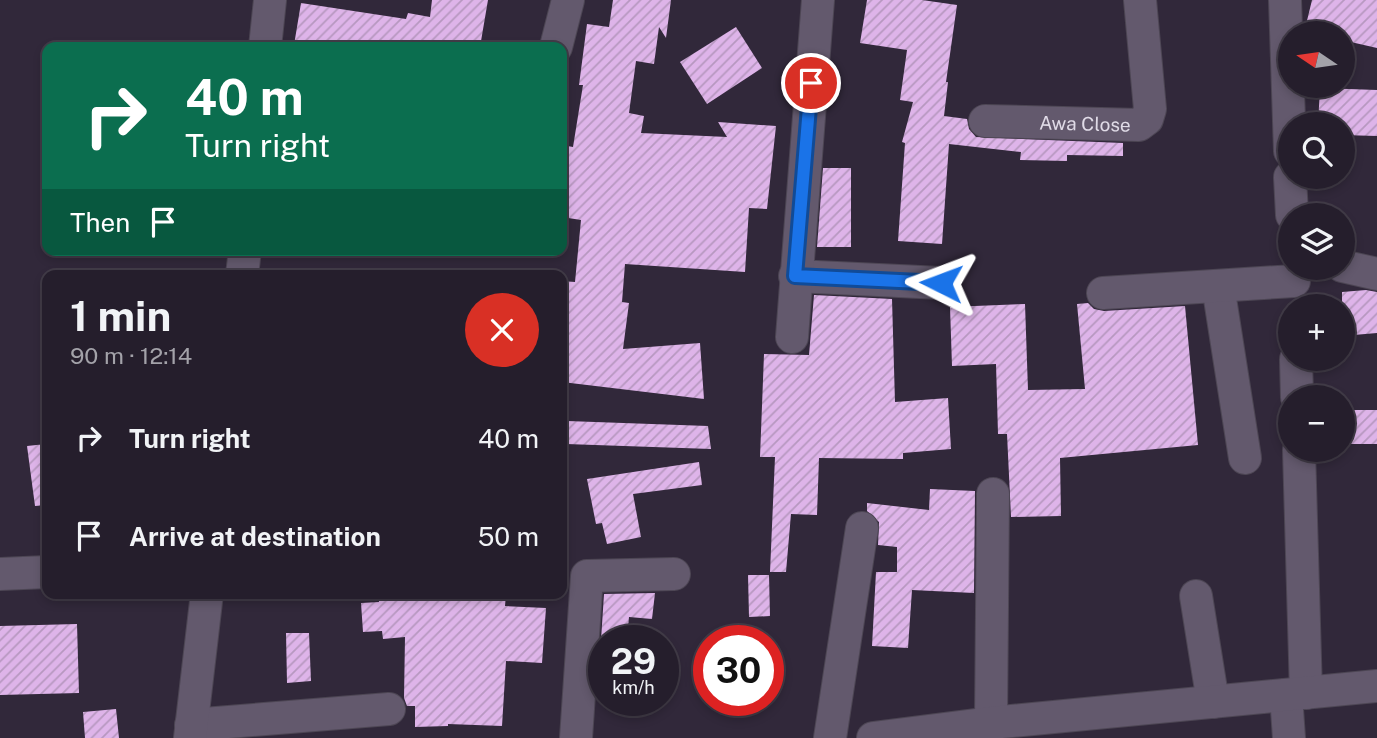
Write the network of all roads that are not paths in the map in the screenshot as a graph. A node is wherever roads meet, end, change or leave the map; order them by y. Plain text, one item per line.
1 (270, 0) edge
2 (568, 0) edge
3 (818, 0) edge
4 (1140, 0) edge
5 (1285, 0) edge
6 (266, 42) edge
7 (557, 42) edge
8 (1289, 112) edge
9 (985, 121) dead end
10 (1355, 269) edge
11 (1377, 274) edge
12 (795, 276) junction
13 (941, 283) dead end
14 (1294, 285) edge
15 (1218, 286) junction
16 (1103, 293) dead end
17 (792, 337) dead end
18 (1245, 458) dead end
19 (1299, 462) edge
20 (993, 494) dead end
21 (862, 528) dead end
22 (42, 572) edge
23 (0, 574) edge
24 (674, 574) dead end
25 (1196, 596) dead end
26 (206, 599) edge
27 (1377, 686) edge
28 (1296, 694) junction
29 (1213, 702) junction
30 (389, 709) dead end
31 (991, 723) junction
32 (1050, 728) edge
33 (191, 732) edge
34 (908, 736) edge
35 (576, 738) edge
36 (830, 738) edge
37 (873, 738) edge
38 (1289, 738) edge

1 - 6 street
2 - 7 street
3 - 12 street
4 - 9 street, Awa Close
5 - 8 street
10 - 11 street
12 - 13 street
12 - 17 street
14 - 15 street
15 - 16 street
15 - 18 street
19 - 28 street
20 - 31 street
21 - 36 street
22 - 23 street
24 - 35 street
25 - 29 street
26 - 33 street
27 - 28 street
28 - 29 street
28 - 38 street
29 - 32 street
30 - 33 street
31 - 32 street
31 - 34 street
34 - 37 street

